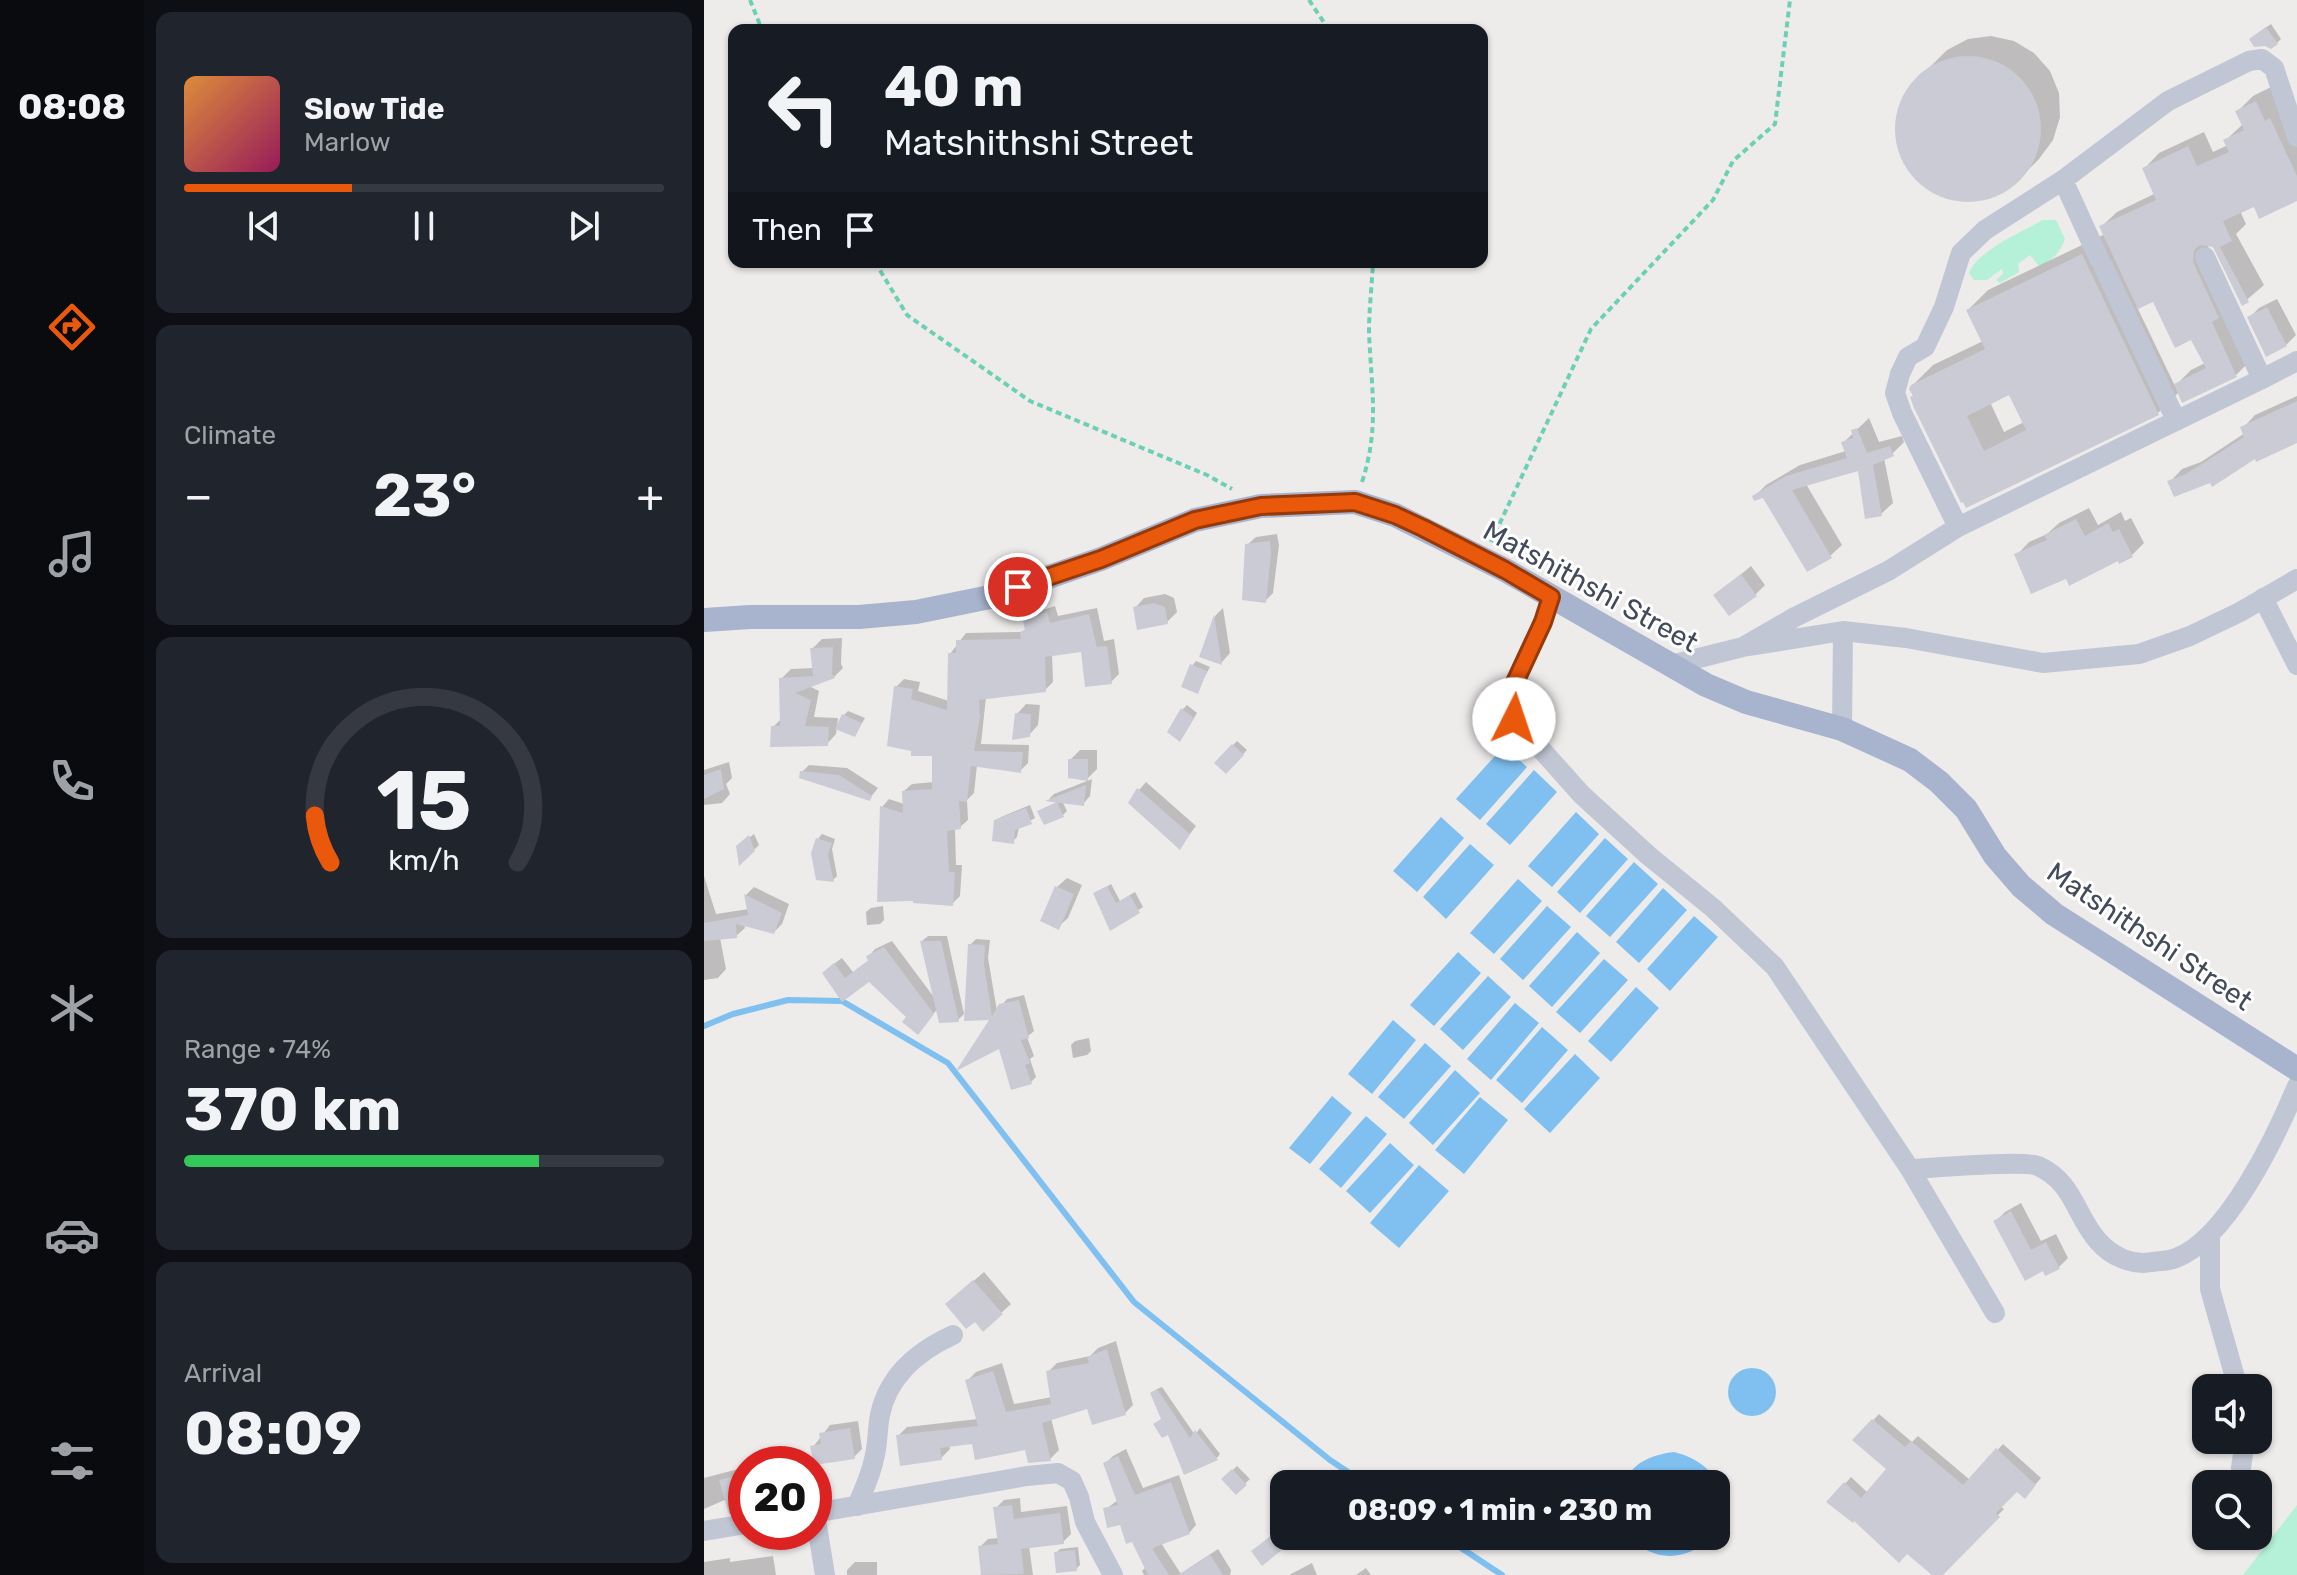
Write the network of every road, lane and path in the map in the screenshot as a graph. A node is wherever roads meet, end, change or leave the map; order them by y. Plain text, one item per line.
1 (750, 0) edge
2 (1309, 0) edge
3 (1790, 0) edge
4 (760, 24) edge
5 (1325, 24) edge
6 (2297, 137) edge
7 (2063, 180) junction
8 (2205, 257) dead end
9 (879, 268) edge
10 (1373, 268) edge
11 (2297, 361) edge
12 (2262, 379) junction
13 (2176, 420) junction
14 (1355, 502) junction
15 (1261, 506) junction
16 (1958, 527) junction
17 (1483, 558) junction
18 (2297, 579) edge
19 (1551, 597) junction
20 (2263, 598) junction
21 (704, 620) edge
22 (1843, 631) junction
23 (1743, 647) junction
24 (1671, 665) junction
25 (2297, 665) edge
26 (1842, 729) junction
27 (2297, 1069) edge
28 (2297, 1086) edge
29 (1910, 1169) junction
30 (2210, 1235) junction
31 (1995, 1313) dead end
32 (953, 1335) dead end
33 (2234, 1374) edge
34 (2243, 1454) edge
35 (2241, 1468) dead end
36 (857, 1506) junction
37 (832, 1510) edge
38 (728, 1527) edge
39 (704, 1531) edge
40 (821, 1550) edge
41 (825, 1575) edge
42 (1113, 1575) edge

1 - 4 path
2 - 5 path
3 - 17 path
6 - 7 street
7 - 13 street
7 - 16 street
8 - 12 street
9 - 15 path
10 - 14 path
11 - 12 street
12 - 13 street
13 - 16 street
14 - 15 main road, Matshithshi Street
14 - 17 main road, Matshithshi Street
15 - 21 main road, Matshithshi Street
16 - 23 street
17 - 19 main road, Matshithshi Street
18 - 20 street
19 - 24 main road, Matshithshi Street
19 - 29 street
20 - 22 street
20 - 25 street
22 - 23 street
22 - 26 street
23 - 24 street
24 - 26 main road, Matshithshi Street
26 - 27 main road, Matshithshi Street
28 - 30 street
29 - 30 street
29 - 31 street
30 - 33 street
32 - 36 street
34 - 35 street
36 - 37 street
36 - 42 street
38 - 39 street
40 - 41 street

